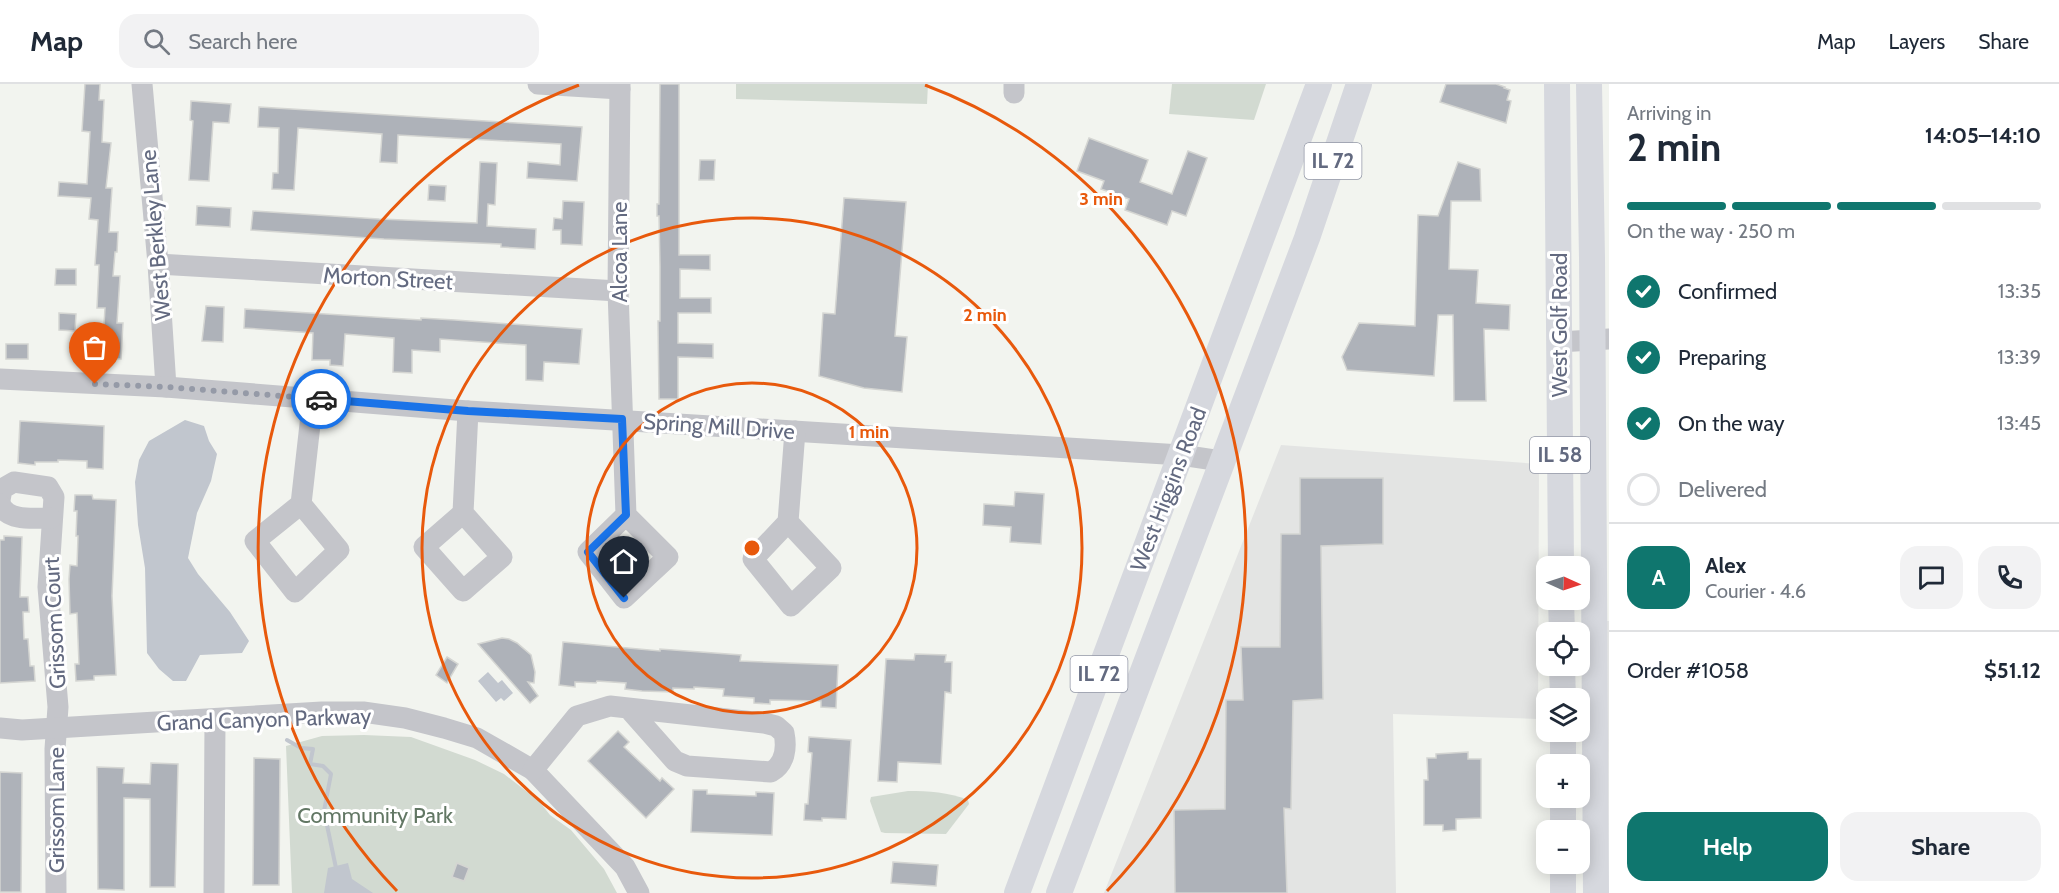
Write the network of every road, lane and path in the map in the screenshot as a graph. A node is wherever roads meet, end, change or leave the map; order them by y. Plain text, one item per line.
1 (142, 84) edge
2 (538, 84) edge
3 (1319, 84) edge
4 (1359, 84) edge
5 (1557, 84) edge
6 (1589, 84) edge
7 (620, 86) edge
8 (158, 264) junction
9 (618, 291) junction
10 (1601, 340) edge
11 (1559, 342) junction
12 (0, 379) edge
13 (166, 387) junction
14 (313, 399) junction
15 (468, 411) junction
16 (622, 419) junction
17 (795, 431) junction
18 (1181, 455) junction
19 (1221, 461) junction
20 (0, 500) edge
21 (0, 504) edge
22 (300, 504) dead end
23 (463, 513) dead end
24 (626, 515) dead end
25 (51, 519) junction
26 (788, 522) dead end
27 (1561, 556) edge
28 (629, 709) junction
29 (215, 720) junction
30 (0, 728) edge
31 (56, 728) junction
32 (533, 770) junction
33 (1563, 874) edge
34 (56, 893) edge
35 (214, 893) edge
36 (639, 893) edge
37 (1017, 893) edge
38 (1059, 893) edge
39 (1563, 893) edge
40 (1596, 893) edge

1 - 8 street, West Berkley Lane
2 - 7 street
3 - 18 main road, West Higgins Road / IL 72
4 - 19 main road, West Higgins Road / IL 72
5 - 11 main road, West Golf Road / IL 58
6 - 10 main road, West Golf Road / IL 58
7 - 9 street, Alcoa Lane
8 - 9 street, Morton Street
8 - 13 street, West Berkley Lane
9 - 16 street, Alcoa Lane
10 - 11 street
10 - 40 main road, West Golf Road / IL 58
11 - 27 main road, West Golf Road / IL 58
12 - 13 street, Spring Mill Drive
13 - 14 street, Spring Mill Drive
14 - 15 street, Spring Mill Drive
14 - 22 street
15 - 16 street, Spring Mill Drive
15 - 23 street
16 - 17 street, Spring Mill Drive
16 - 24 street, Alcoa Lane
17 - 18 street, Spring Mill Drive
17 - 26 street
18 - 19 street, Spring Mill Drive
18 - 37 main road, West Higgins Road / IL 72
19 - 38 main road, West Higgins Road / IL 72
20 - 25 street, Grissom Court
21 - 25 street
25 - 31 street, Grissom Court
28 - 28 street
28 - 32 street
29 - 31 street, Grand Canyon Parkway
29 - 32 street, Grand Canyon Parkway
29 - 35 street
30 - 31 street, Grand Canyon Parkway
31 - 34 street, Grissom Lane
32 - 36 street, Grand Canyon Parkway
33 - 39 main road

